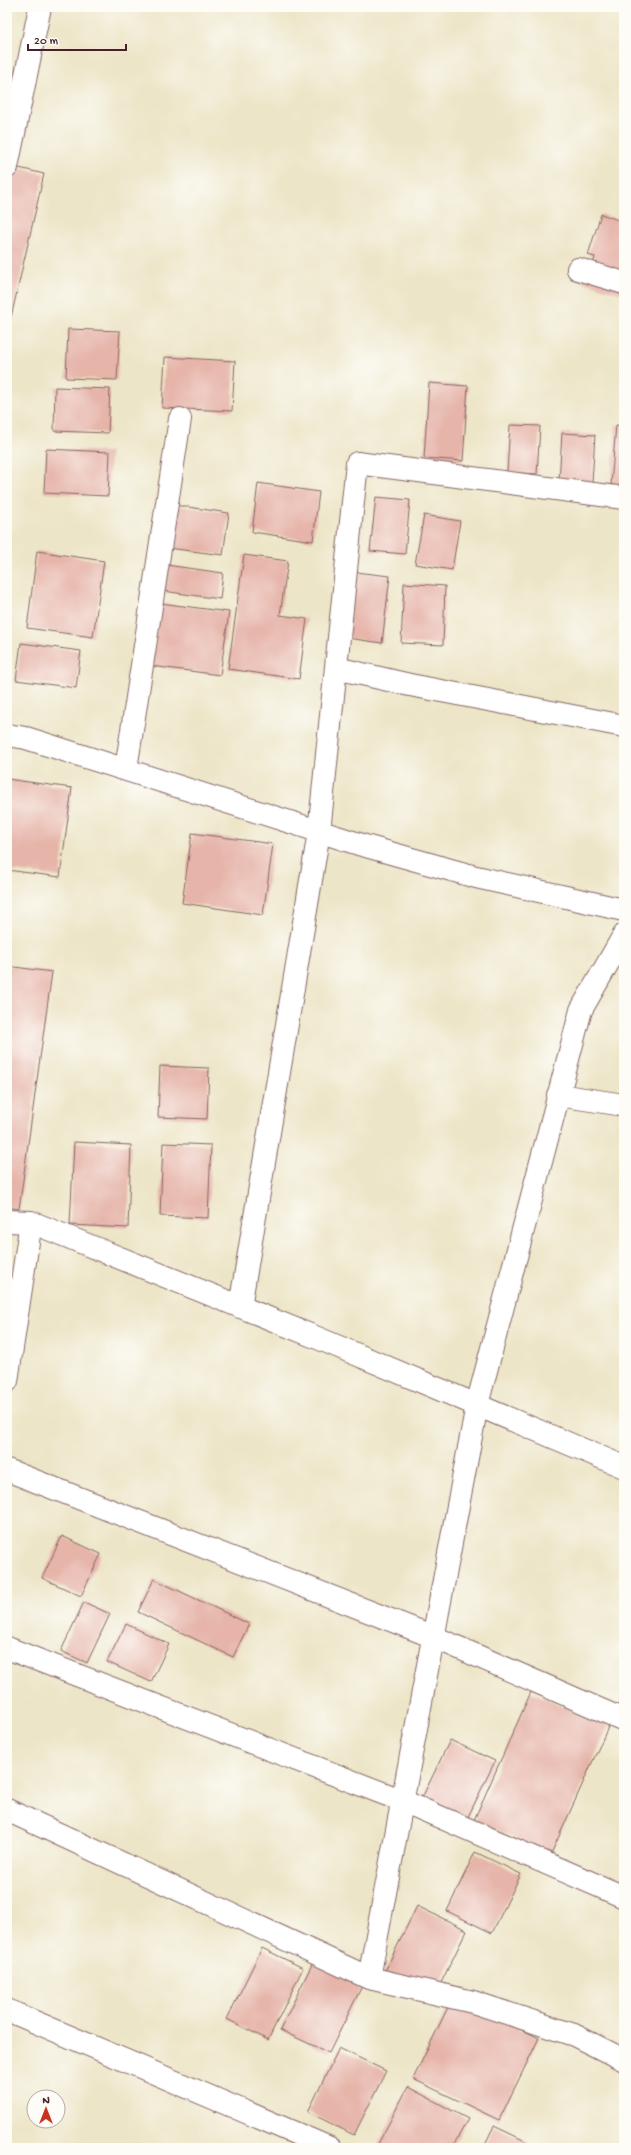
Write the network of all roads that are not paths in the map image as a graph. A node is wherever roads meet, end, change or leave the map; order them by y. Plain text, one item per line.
1 (40, 7) edge
2 (7, 167) edge
3 (578, 269) dead end
4 (624, 283) edge
5 (180, 419) dead end
6 (624, 498) edge
7 (336, 668) junction
8 (624, 726) edge
9 (7, 735) edge
10 (126, 769) junction
11 (319, 832) junction
12 (624, 910) edge
13 (624, 935) edge
14 (558, 1095) junction
15 (624, 1105) edge
16 (7, 1221) edge
17 (31, 1222) junction
18 (240, 1307) junction
19 (7, 1381) edge
20 (477, 1405) junction
21 (624, 1467) edge
22 (7, 1470) edge
23 (434, 1637) junction
24 (7, 1648) edge
25 (624, 1720) edge
26 (403, 1801) junction
27 (7, 1810) edge
28 (624, 1897) edge
29 (369, 1978) junction
30 (7, 2010) edge
31 (624, 2060) edge
32 (329, 2148) edge

1 - 2 street
3 - 4 street
5 - 10 street
6 - 7 street
7 - 8 street
7 - 11 street
9 - 10 street
10 - 11 street
11 - 12 street
11 - 18 street
13 - 14 street
14 - 15 street
14 - 20 street
16 - 17 street
17 - 18 street
17 - 19 street
18 - 20 street
20 - 21 street
20 - 23 street
22 - 23 street
23 - 25 street
23 - 26 street
24 - 26 street
26 - 28 street
26 - 29 street
27 - 29 street
29 - 31 street
30 - 32 street

